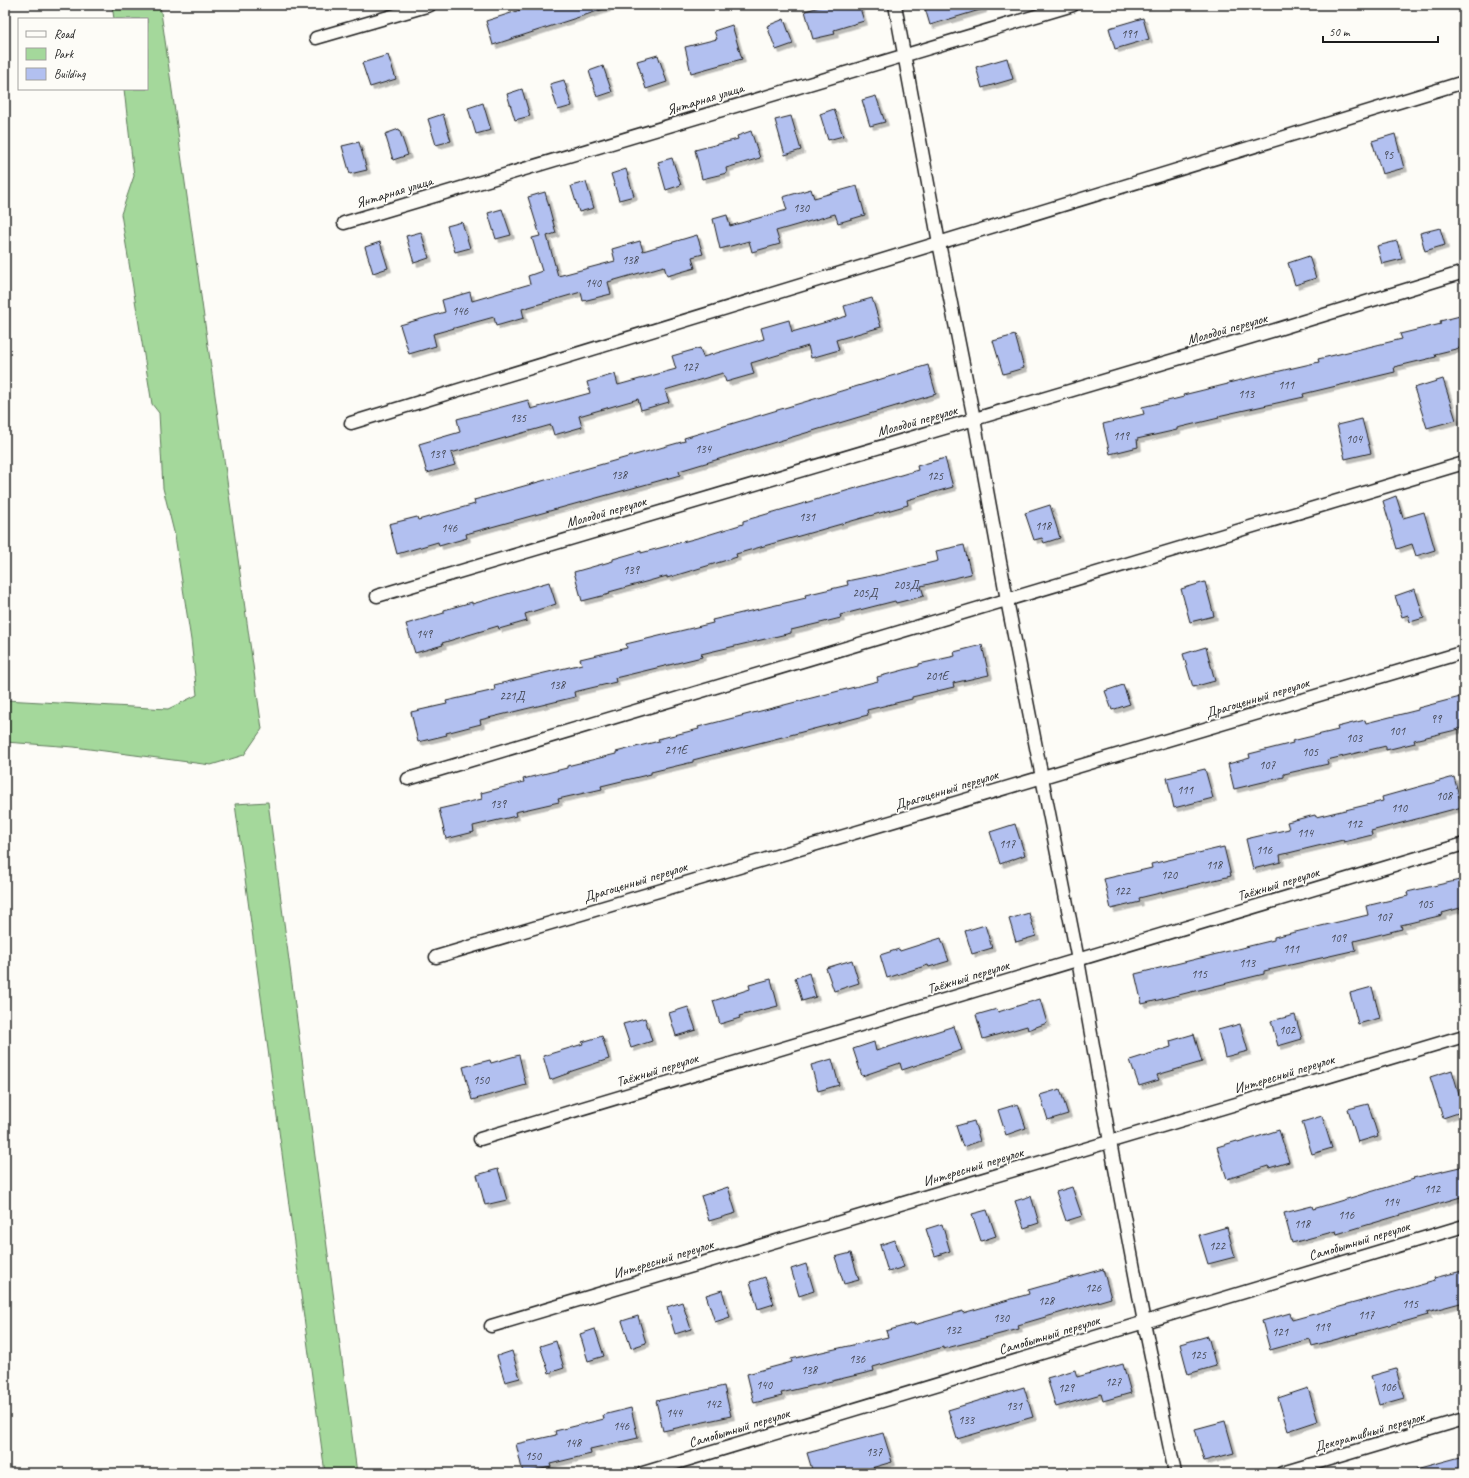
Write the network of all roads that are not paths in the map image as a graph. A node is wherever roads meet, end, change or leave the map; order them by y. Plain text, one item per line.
1 (430, 5) edge
2 (895, 5) edge
3 (1073, 5) edge
4 (316, 38) dead end
5 (905, 55) junction
6 (1464, 82) edge
7 (344, 223) dead end
8 (939, 243) junction
9 (1464, 272) edge
10 (974, 419) junction
11 (351, 423) dead end
12 (1464, 463) edge
13 (377, 596) dead end
14 (1007, 600) junction
15 (1464, 652) edge
16 (1042, 777) junction
17 (408, 779) dead end
18 (1464, 844) edge
19 (436, 957) dead end
20 (1078, 960) junction
21 (1464, 1036) edge
22 (480, 1139) dead end
23 (1110, 1142) junction
24 (1464, 1226) edge
25 (1144, 1322) junction
26 (491, 1326) dead end
27 (1464, 1419) edge
28 (643, 1473) edge
29 (1175, 1473) edge
30 (1282, 1473) edge

1 - 4 street
2 - 5 street
3 - 5 street, Янтарная улица
5 - 7 street, Янтарная улица
5 - 8 street
6 - 8 street
8 - 10 street
8 - 11 street
9 - 10 street, Молодой переулок
10 - 13 street, Молодой переулок
10 - 14 street
12 - 14 street
14 - 16 street
14 - 17 street
15 - 16 street, Драгоценный переулок
16 - 19 street, Драгоценный переулок
16 - 20 street
18 - 20 street, Таёжный переулок
20 - 22 street, Таёжный переулок
20 - 23 street
21 - 23 street, Интересный переулок
23 - 25 street
23 - 26 street, Интересный переулок
24 - 25 street, Самобытный переулок
25 - 28 street, Самобытный переулок
25 - 29 street
27 - 30 street, Декоративный переулок

